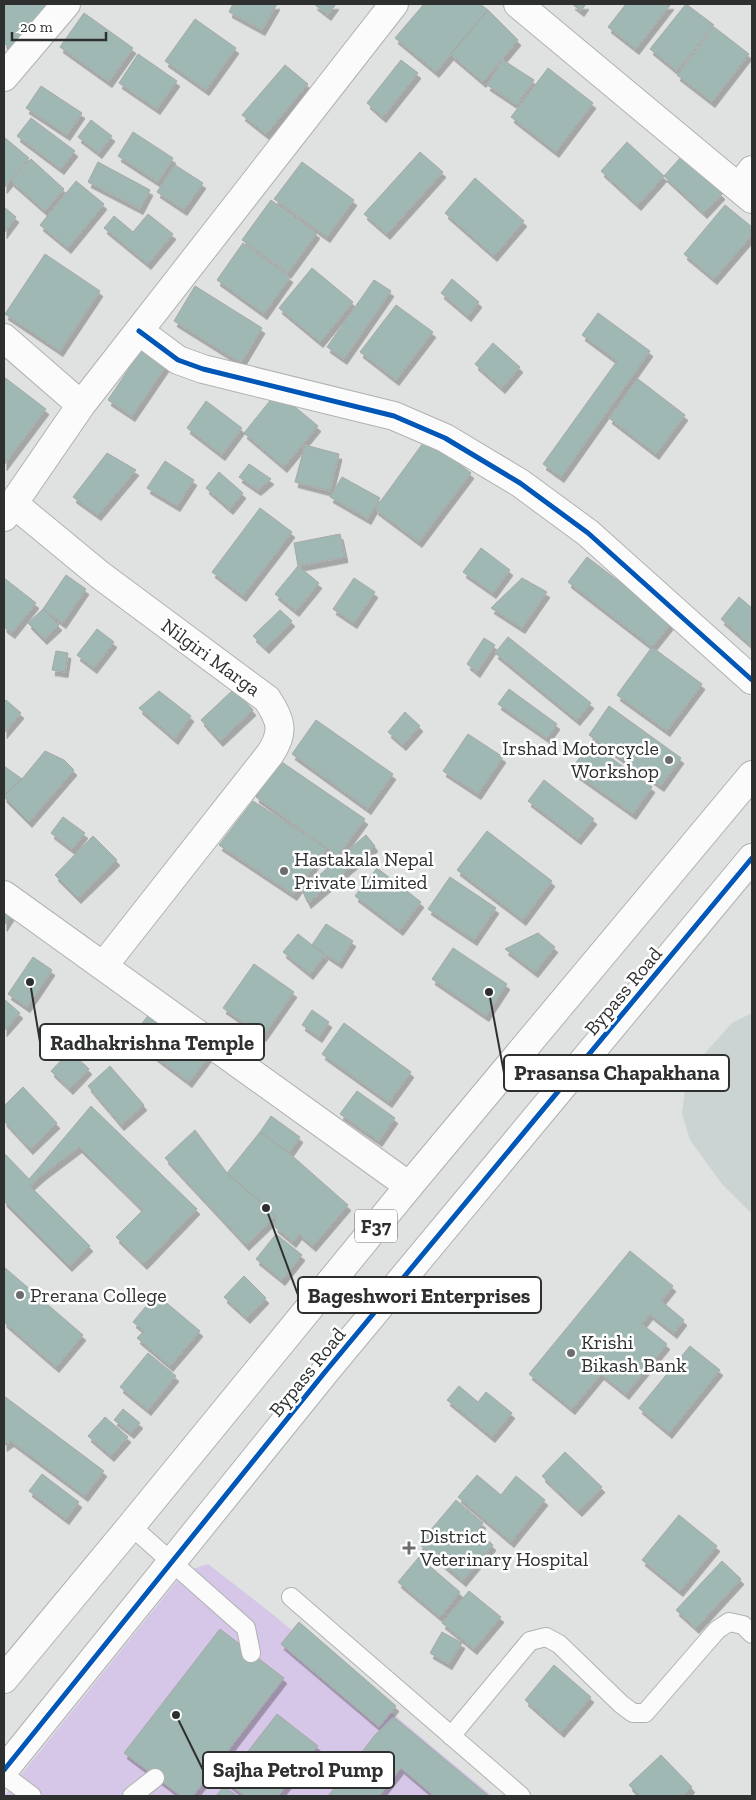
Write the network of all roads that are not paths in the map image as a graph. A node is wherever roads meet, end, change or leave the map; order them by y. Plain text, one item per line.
1 (66, 4) edge
2 (394, 4) edge
3 (518, 4) edge
4 (4, 77) edge
5 (748, 186) edge
6 (139, 331) junction
7 (4, 338) edge
8 (81, 405) junction
9 (9, 511) edge
10 (752, 680) edge
11 (752, 775) edge
12 (752, 858) edge
13 (4, 895) edge
14 (104, 965) junction
15 (409, 1186) junction
16 (131, 1526) junction
17 (172, 1562) junction
18 (291, 1597) dead end
19 (752, 1634) edge
20 (251, 1652) dead end
21 (4, 1679) edge
22 (451, 1736) junction
23 (4, 1770) edge
24 (4, 1774) edge
25 (155, 1778) dead end
26 (32, 1796) edge
27 (132, 1796) edge
28 (521, 1796) edge

1 - 4 main road
2 - 6 main road
3 - 5 main road
6 - 8 main road
6 - 10 main road
7 - 8 main road
8 - 9 main road
9 - 14 main road, Nilgiri Marga
11 - 15 main road, Bypass Road / F37
12 - 17 main road, Bypass Road / F37
13 - 14 main road
14 - 15 main road
15 - 16 main road, Bypass Road / F37
16 - 17 lane
16 - 21 main road, Bypass Road / F37
17 - 20 lane
17 - 23 main road, Bypass Road / F37
18 - 22 lane
19 - 22 lane
22 - 28 lane
24 - 26 lane
25 - 27 lane

